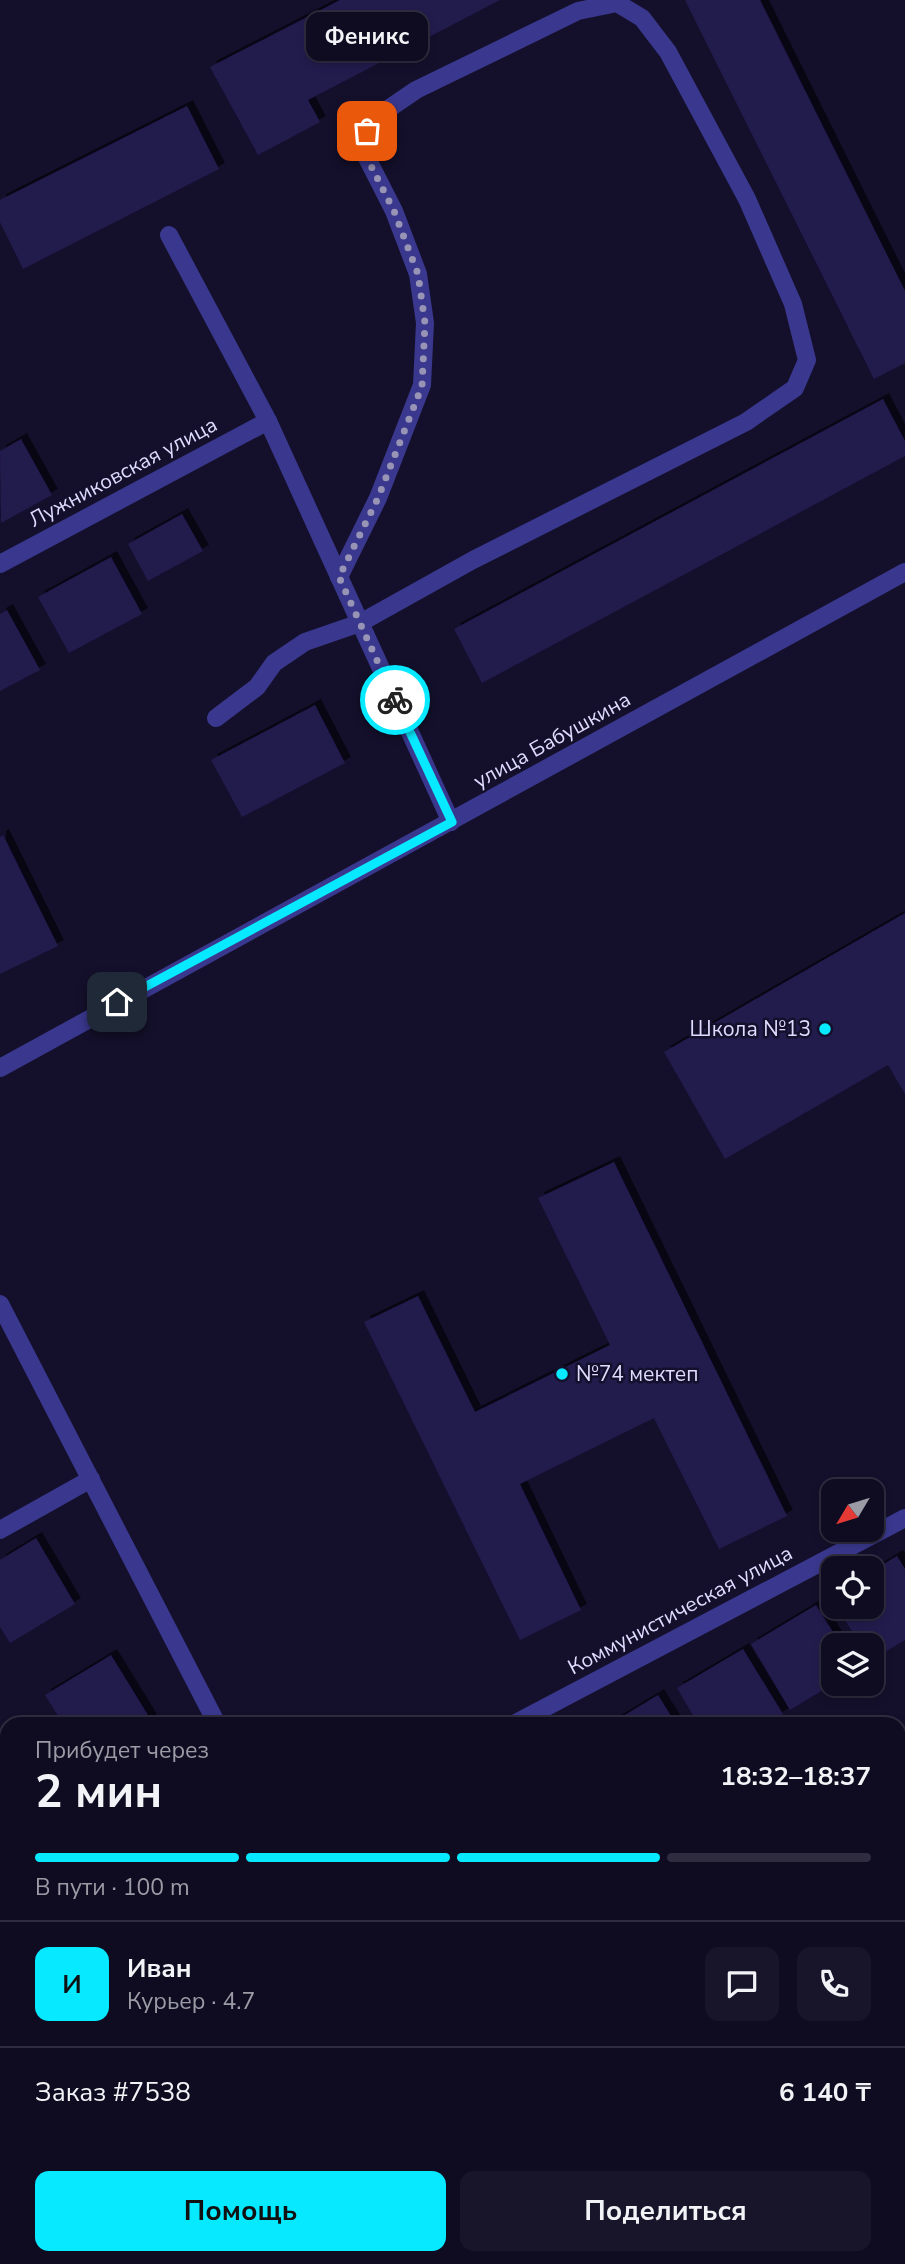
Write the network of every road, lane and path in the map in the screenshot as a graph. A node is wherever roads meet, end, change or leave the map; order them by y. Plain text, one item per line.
1 (169, 235) dead end
2 (268, 421) junction
3 (0, 564) edge
4 (905, 572) edge
5 (339, 577) junction
6 (360, 623) junction
7 (216, 718) dead end
8 (452, 822) junction
9 (0, 1068) edge
10 (0, 1304) edge
11 (91, 1479) junction
12 (905, 1518) edge
13 (0, 1530) edge
14 (213, 1717) edge
15 (527, 1717) edge

1 - 2 street
2 - 3 street, Лужниковская улица
2 - 5 street
4 - 8 street, улица Бабушкина
5 - 6 street
5 - 6 street
6 - 7 street
6 - 8 street
8 - 9 street, улица Бабушкина
10 - 11 street
11 - 13 street
11 - 14 street
12 - 15 street, Коммунистическая улица

